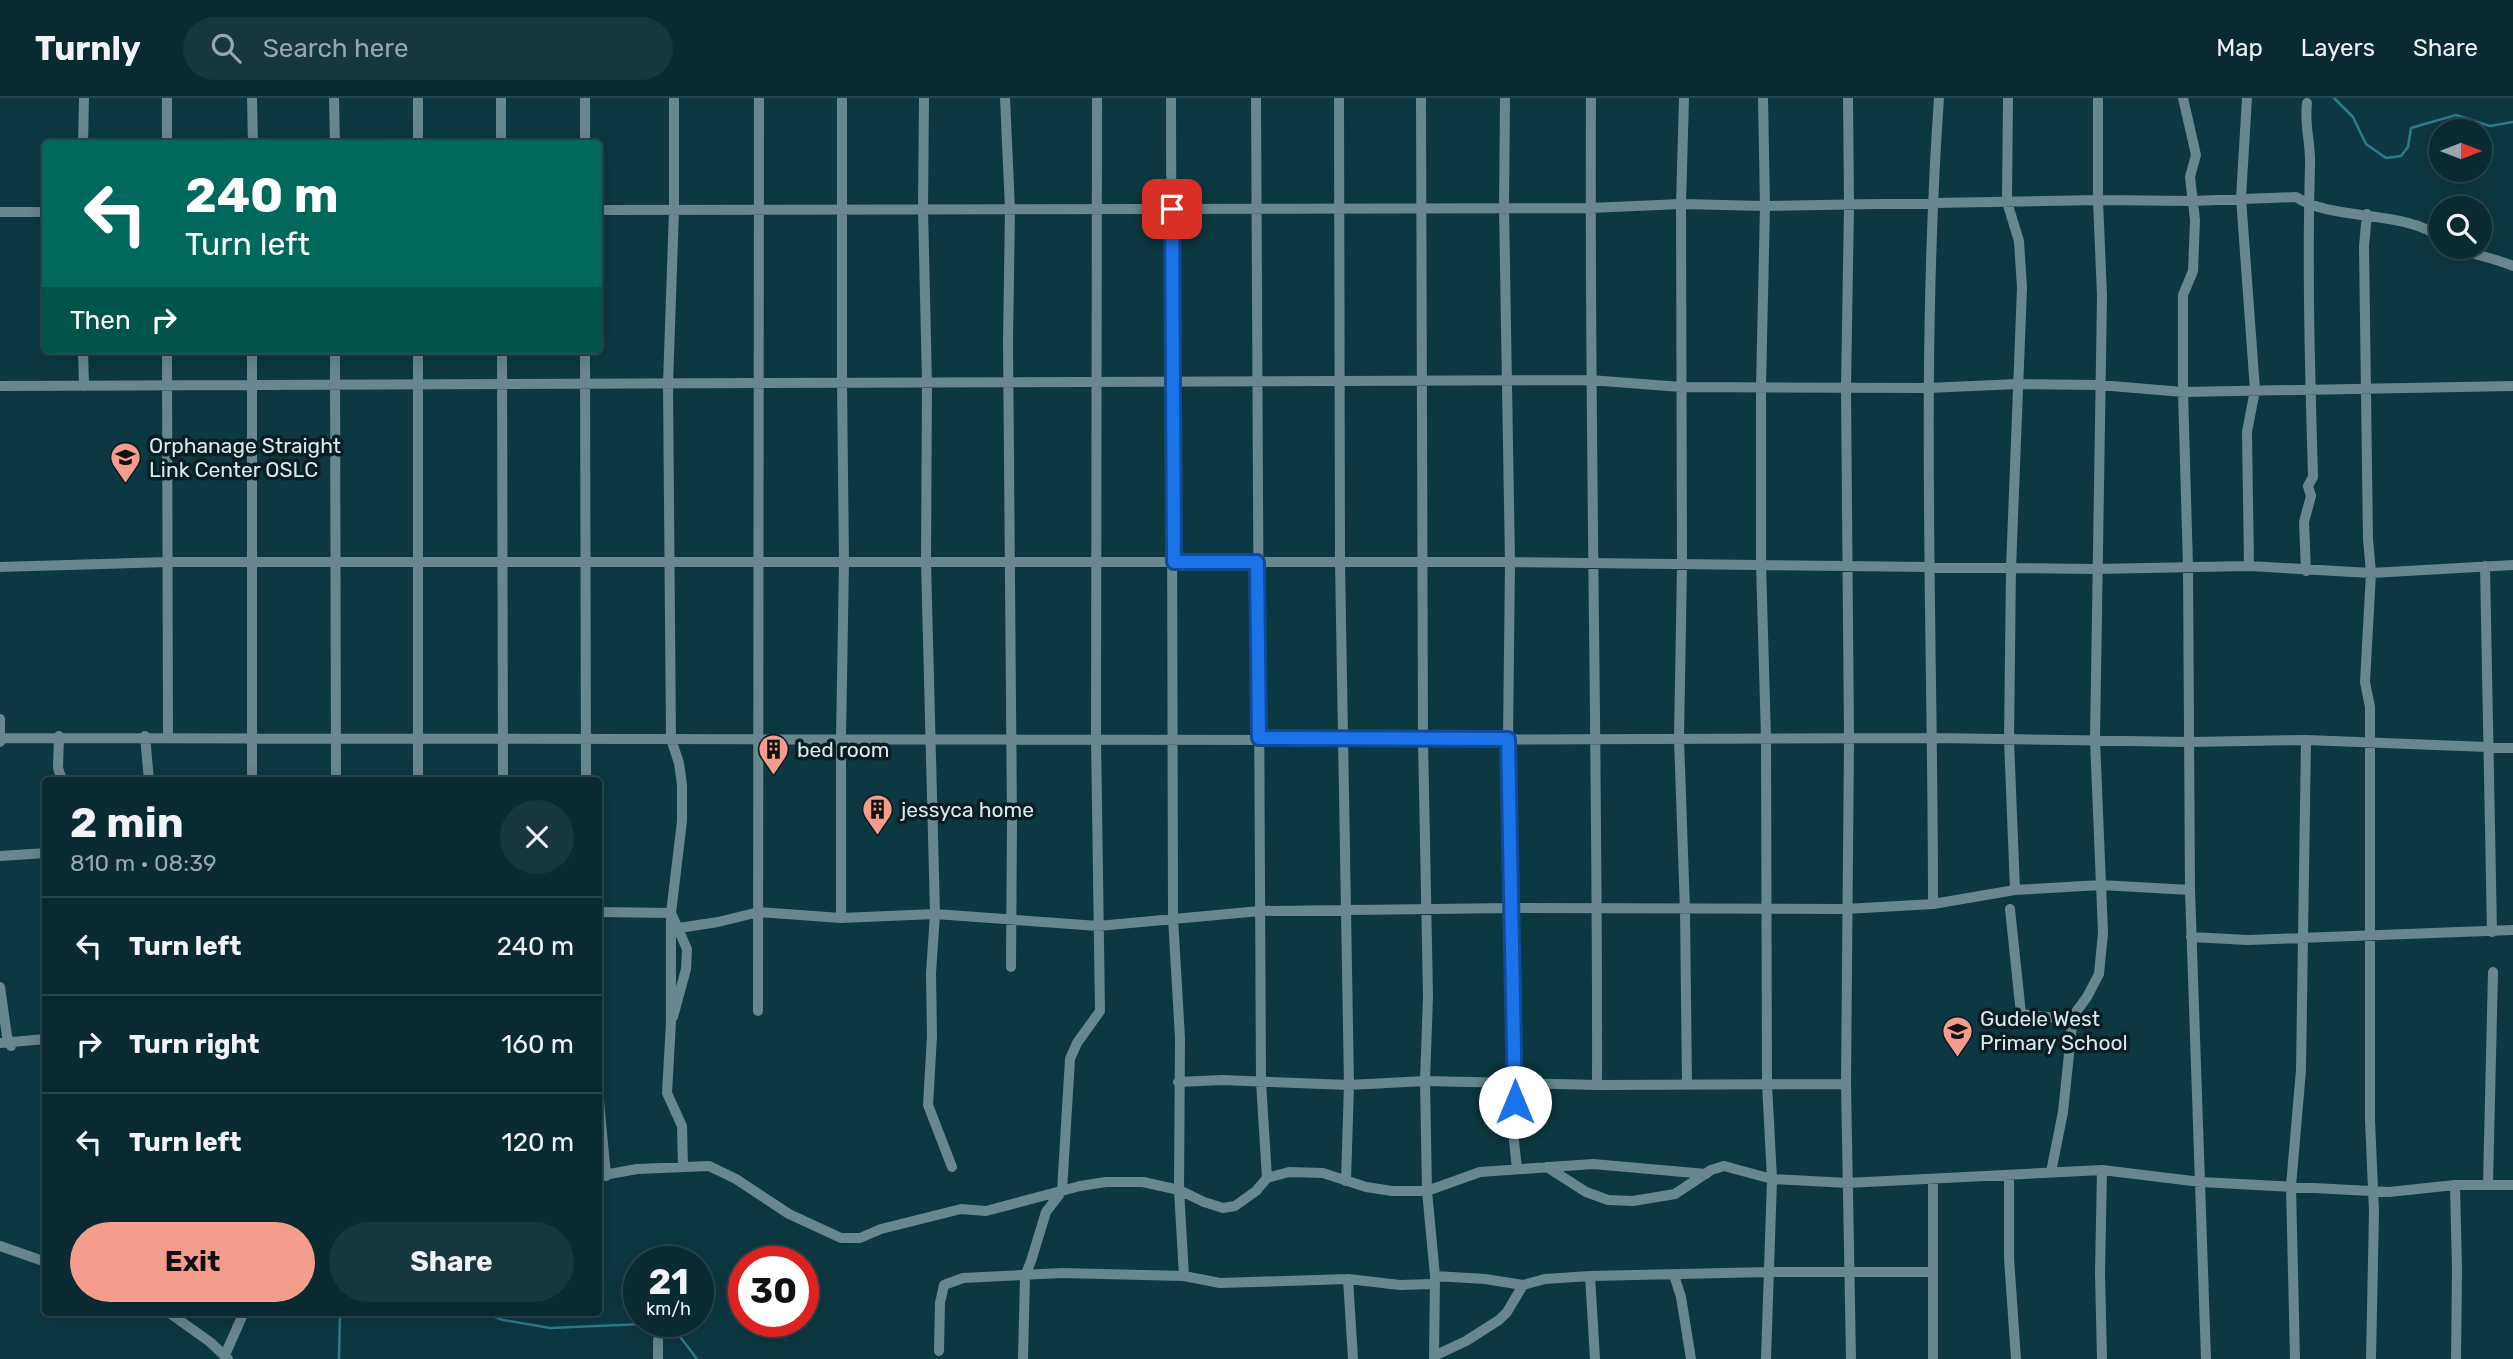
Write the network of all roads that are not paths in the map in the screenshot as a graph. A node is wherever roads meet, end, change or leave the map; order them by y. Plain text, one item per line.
1 (84, 98) edge
2 (167, 98) edge
3 (252, 98) edge
4 (334, 98) edge
5 (418, 98) edge
6 (501, 98) edge
7 (585, 98) edge
8 (674, 98) edge
9 (759, 98) edge
10 (842, 98) edge
11 (924, 98) edge
12 (1005, 98) edge
13 (1097, 98) edge
14 (1171, 98) edge
15 (1256, 98) edge
16 (1339, 98) edge
17 (1421, 98) edge
18 (1505, 98) edge
19 (1591, 98) edge
20 (1684, 98) edge
21 (1763, 98) edge
22 (1848, 98) edge
23 (1939, 98) edge
24 (2008, 98) edge
25 (2098, 98) edge
26 (2183, 98) edge
27 (2247, 98) edge
28 (2307, 103) dead end
29 (83, 140) edge
30 (167, 140) edge
31 (253, 140) edge
32 (335, 140) edge
33 (418, 140) edge
34 (501, 140) edge
35 (585, 140) edge
36 (2241, 198) junction
37 (2098, 200) junction
38 (2192, 201) junction
39 (2007, 202) junction
40 (1681, 204) junction
41 (1931, 204) junction
42 (1849, 205) junction
43 (2309, 205) junction
44 (1765, 206) junction
45 (1340, 208) junction
46 (1420, 208) junction
47 (1504, 208) junction
48 (1590, 208) junction
49 (923, 209) junction
50 (1010, 209) junction
51 (1095, 209) junction
52 (1172, 209) junction
53 (1257, 209) junction
54 (602, 210) edge
55 (674, 210) junction
56 (758, 210) junction
57 (843, 210) junction
58 (0, 212) edge
59 (42, 212) edge
60 (2367, 214) junction
61 (2429, 230) edge
62 (2492, 259) edge
63 (2513, 266) edge
64 (83, 354) edge
65 (167, 354) edge
66 (252, 354) edge
67 (335, 354) edge
68 (418, 354) edge
69 (502, 354) edge
70 (585, 354) edge
71 (1506, 380) junction
72 (1590, 380) junction
73 (1256, 381) junction
74 (1341, 381) junction
75 (1421, 381) junction
76 (1009, 382) junction
77 (1097, 382) junction
78 (1172, 382) junction
79 (757, 383) junction
80 (842, 383) junction
81 (928, 383) junction
82 (502, 384) junction
83 (585, 384) junction
84 (668, 384) junction
85 (2017, 384) junction
86 (251, 385) junction
87 (335, 385) junction
88 (418, 385) junction
89 (2099, 385) junction
90 (0, 386) edge
91 (84, 386) junction
92 (167, 386) junction
93 (2513, 386) edge
94 (1681, 387) junction
95 (1761, 387) junction
96 (1846, 388) junction
97 (1928, 388) junction
98 (2367, 388) junction
99 (2311, 389) junction
100 (2255, 390) junction
101 (2183, 392) junction
102 (168, 562) junction
103 (252, 562) junction
104 (335, 562) junction
105 (419, 562) junction
106 (502, 562) junction
107 (586, 562) junction
108 (760, 562) junction
109 (844, 562) junction
110 (926, 562) junction
111 (1010, 562) junction
112 (1095, 562) junction
113 (1174, 562) junction
114 (1257, 562) junction
115 (1340, 562) junction
116 (1424, 562) junction
117 (1510, 562) junction
118 (1594, 562) junction
119 (671, 564) junction
120 (1682, 564) junction
121 (1761, 565) junction
122 (2513, 565) edge
123 (1847, 566) junction
124 (2249, 566) junction
125 (2485, 566) junction
126 (0, 567) edge
127 (1930, 567) junction
128 (2188, 567) junction
129 (2011, 568) junction
130 (2096, 569) junction
131 (2306, 571) junction
132 (2371, 573) junction
133 (0, 719) edge
134 (59, 736) junction
135 (145, 736) junction
136 (168, 736) junction
137 (252, 736) junction
138 (335, 737) junction
139 (419, 737) junction
140 (503, 737) junction
141 (586, 737) junction
142 (759, 737) junction
143 (841, 738) junction
144 (930, 738) junction
145 (1096, 738) junction
146 (1172, 738) junction
147 (1259, 738) junction
148 (1766, 738) junction
149 (1933, 738) junction
150 (0, 739) edge
151 (671, 739) junction
152 (1012, 739) junction
153 (1423, 739) junction
154 (1508, 739) junction
155 (1596, 739) junction
156 (1679, 739) junction
157 (1849, 739) junction
158 (1344, 740) junction
159 (2009, 740) junction
160 (2095, 740) junction
161 (2306, 740) junction
162 (2189, 742) junction
163 (2370, 744) junction
164 (2489, 747) junction
165 (2513, 748) edge
166 (61, 777) edge
167 (149, 777) edge
168 (252, 777) edge
169 (336, 777) edge
170 (418, 777) edge
171 (503, 777) edge
172 (586, 777) edge
173 (42, 853) edge
174 (0, 856) edge
175 (2101, 885) junction
176 (2015, 890) junction
177 (2190, 890) junction
178 (1933, 904) junction
179 (1513, 908) junction
180 (1347, 909) junction
181 (1595, 909) junction
182 (1846, 909) junction
183 (2010, 909) dead end
184 (1767, 910) junction
185 (1260, 911) junction
186 (1425, 911) junction
187 (1685, 911) junction
188 (602, 912) edge
189 (759, 912) junction
190 (671, 913) junction
191 (934, 914) junction
192 (841, 918) junction
193 (1173, 918) junction
194 (1013, 920) junction
195 (1098, 926) junction
196 (679, 928) junction
197 (2513, 930) edge
198 (2492, 932) junction
199 (2192, 937) junction
200 (2303, 937) junction
201 (2369, 937) junction
202 (1011, 967) dead end
203 (2493, 972) dead end
204 (0, 987) edge
205 (758, 1011) dead end
206 (2073, 1016) junction
207 (671, 1023) junction
208 (42, 1040) edge
209 (6, 1045) edge
210 (1425, 1081) junction
211 (1178, 1082) junction
212 (1261, 1082) junction
213 (1515, 1083) junction
214 (1349, 1084) junction
215 (1687, 1084) junction
216 (1767, 1084) junction
217 (1846, 1084) junction
218 (1597, 1085) junction
219 (683, 1166) junction
220 (952, 1167) dead end
221 (1547, 1167) junction
222 (1517, 1169) junction
223 (2102, 1170) junction
224 (2051, 1172) junction
225 (1706, 1174) junction
226 (602, 1176) edge
227 (2009, 1176) junction
228 (1267, 1178) junction
229 (1772, 1179) junction
230 (1346, 1181) junction
231 (1933, 1181) junction
232 (2201, 1182) junction
233 (1847, 1183) junction
234 (2488, 1184) junction
235 (2455, 1185) junction
236 (2513, 1185) edge
237 (2291, 1186) junction
238 (2372, 1189) junction
239 (1179, 1190) junction
240 (1062, 1191) junction
241 (1427, 1191) junction
242 (0, 1246) edge
243 (42, 1261) edge
244 (1850, 1271) junction
245 (1769, 1272) junction
246 (1931, 1272) junction
247 (1674, 1275) junction
248 (1025, 1276) junction
249 (1184, 1276) junction
250 (1590, 1276) junction
251 (1348, 1279) junction
252 (1435, 1280) junction
253 (1523, 1285) junction
254 (174, 1316) edge
255 (242, 1316) edge
256 (658, 1340) dead end
257 (939, 1351) dead end
258 (226, 1357) edge
259 (1434, 1357) edge
260 (658, 1359) edge
261 (1023, 1359) edge
262 (1353, 1359) edge
263 (1595, 1359) edge
264 (1690, 1359) edge
265 (1766, 1359) edge
266 (1851, 1359) edge
267 (1933, 1359) edge
268 (2016, 1359) edge
269 (2102, 1359) edge
270 (2206, 1359) edge
271 (2295, 1359) edge
272 (2371, 1359) edge
273 (2456, 1359) edge

1 - 29 street
2 - 30 street
3 - 31 street
4 - 32 street
5 - 33 street
6 - 34 street
7 - 35 street
8 - 55 street
9 - 56 street
10 - 57 street
11 - 49 street
12 - 50 street
13 - 51 street
14 - 52 street
15 - 53 street
16 - 45 street
17 - 46 street
18 - 47 street
19 - 48 street
20 - 40 street
21 - 44 street
22 - 42 street
23 - 41 street
24 - 39 street
25 - 37 street
26 - 38 street
27 - 36 street
28 - 43 street
36 - 38 street
36 - 43 street
36 - 100 street
37 - 38 street
37 - 39 street
37 - 89 street
38 - 101 street
39 - 41 street
39 - 85 street
40 - 44 street
40 - 48 street
40 - 94 street
41 - 42 street
41 - 97 street
42 - 44 street
42 - 96 street
43 - 60 street
43 - 99 street
44 - 95 street
45 - 46 street
45 - 53 street
45 - 74 street
46 - 47 street
46 - 75 street
47 - 48 street
47 - 71 street
48 - 72 street
49 - 50 street
49 - 57 street
49 - 81 street
50 - 51 street
50 - 76 street
51 - 52 street
51 - 77 street
52 - 53 street
52 - 78 street
53 - 73 street
54 - 55 street
55 - 56 street
55 - 84 street
56 - 57 street
56 - 79 street
57 - 80 street
58 - 59 street
60 - 61 street
60 - 98 street
62 - 63 street
64 - 91 street
65 - 92 street
66 - 86 street
67 - 87 street
68 - 88 street
69 - 82 street
70 - 83 street
71 - 72 street
71 - 75 street
71 - 117 street
72 - 94 street
72 - 118 street
73 - 74 street
73 - 78 street
73 - 114 street
74 - 75 street
74 - 115 street
75 - 116 street
76 - 77 street
76 - 81 street
76 - 111 street
77 - 78 street
77 - 112 street
78 - 113 street
79 - 80 street
79 - 84 street
79 - 108 street
80 - 81 street
80 - 109 street
81 - 110 street
82 - 83 street
82 - 88 street
82 - 106 street
83 - 84 street
83 - 107 street
84 - 119 street
85 - 89 street
85 - 97 street
85 - 129 street
86 - 87 street
86 - 92 street
86 - 103 street
87 - 88 street
87 - 104 street
88 - 105 street
89 - 101 street
89 - 130 street
90 - 91 street
91 - 92 street
92 - 102 street
93 - 98 street
94 - 95 street
94 - 120 street
95 - 96 street
95 - 121 street
96 - 97 street
96 - 123 street
97 - 127 street
98 - 99 street
98 - 132 street
99 - 100 street
99 - 131 street
100 - 101 street
100 - 124 street
101 - 128 street
102 - 103 street
102 - 126 street
102 - 136 street
103 - 104 street
103 - 137 street
104 - 105 street
104 - 138 street
105 - 106 street
105 - 139 street
106 - 107 street
106 - 140 street
107 - 119 street
107 - 141 street
108 - 109 street
108 - 119 street
108 - 142 street
109 - 110 street
109 - 143 street
110 - 111 street
110 - 144 street
111 - 112 street
111 - 152 street
112 - 113 street
112 - 145 street
113 - 114 street
113 - 146 street
114 - 115 street
114 - 147 street
115 - 116 street
115 - 158 street
116 - 117 street
116 - 153 street
117 - 118 street
117 - 154 street
118 - 120 street
118 - 155 street
119 - 151 street
120 - 121 street
120 - 156 street
121 - 123 street
121 - 148 street
122 - 125 street
123 - 127 street
123 - 157 street
124 - 128 street
124 - 131 street
125 - 132 street
125 - 164 street
127 - 129 street
127 - 149 street
128 - 130 street
128 - 162 street
129 - 130 street
129 - 159 street
130 - 160 street
131 - 132 street
132 - 163 street
133 - 150 street
134 - 135 street
134 - 150 street
134 - 166 street
135 - 136 street
135 - 167 street
136 - 137 street
137 - 138 street
137 - 168 street
138 - 139 street
138 - 169 street
139 - 140 street
139 - 170 street
140 - 141 street
140 - 171 street
141 - 151 street
141 - 172 street
142 - 143 street
142 - 151 street
142 - 189 street
143 - 144 street
143 - 192 street
144 - 152 street
144 - 191 street
145 - 146 street
145 - 152 street
145 - 195 street
146 - 147 street
146 - 193 street
147 - 158 street
147 - 185 street
148 - 156 street
148 - 157 street
148 - 184 street
149 - 157 street
149 - 159 street
149 - 178 street
151 - 190 street
152 - 194 street
153 - 154 street
153 - 158 street
153 - 186 street
154 - 155 street
154 - 179 street
155 - 156 street
155 - 181 street
156 - 187 street
157 - 182 street
158 - 180 street
159 - 160 street
159 - 176 street
160 - 162 street
160 - 175 street
161 - 162 street
161 - 163 street
161 - 200 street
162 - 177 street
163 - 164 street
163 - 201 street
164 - 165 street
164 - 198 street
173 - 174 street
175 - 176 street
175 - 177 street
175 - 206 street
176 - 178 street
177 - 199 street
178 - 182 street
179 - 181 street
179 - 186 street
179 - 213 street
180 - 185 street
180 - 186 street
180 - 214 street
181 - 187 street
181 - 218 street
182 - 184 street
182 - 217 street
183 - 206 street
184 - 187 street
184 - 216 street
185 - 193 street
185 - 212 street
186 - 210 street
187 - 215 street
188 - 190 street
189 - 192 street
189 - 196 street
189 - 205 street
190 - 196 street
190 - 207 street
191 - 192 street
191 - 194 street
191 - 220 street
193 - 195 street
193 - 211 street
194 - 195 street
194 - 202 street
195 - 240 street
196 - 207 street
197 - 198 street
198 - 201 street
199 - 200 street
199 - 232 street
200 - 201 street
200 - 237 street
201 - 238 street
203 - 234 street
204 - 209 street
206 - 224 street
207 - 219 street
208 - 209 street
210 - 213 street
210 - 214 street
210 - 241 street
211 - 212 street
211 - 239 street
212 - 214 street
212 - 228 street
213 - 218 street
213 - 222 street
214 - 230 street
215 - 216 street
215 - 218 street
216 - 217 street
216 - 229 street
217 - 233 street
219 - 226 street
219 - 240 street
221 - 222 street
221 - 225 street
221 - 225 street
222 - 241 street
223 - 224 street
223 - 232 street
223 - 269 street
224 - 227 street
225 - 229 street
227 - 231 street
227 - 268 street
228 - 230 street
228 - 239 street
229 - 233 street
229 - 245 street
230 - 241 street
231 - 233 street
231 - 246 street
232 - 237 street
232 - 270 street
233 - 244 street
234 - 235 street
234 - 236 street
235 - 238 street
235 - 273 street
237 - 238 street
237 - 271 street
238 - 272 street
239 - 240 street
239 - 249 street
240 - 248 street
241 - 252 street
242 - 243 street
244 - 245 street
244 - 246 street
244 - 266 street
245 - 247 street
245 - 265 street
246 - 267 street
247 - 250 street
247 - 264 street
248 - 249 street
248 - 257 street
248 - 261 street
249 - 251 street
250 - 253 street
250 - 263 street
251 - 252 street
251 - 262 street
252 - 253 street
252 - 259 street
253 - 259 street
254 - 258 street
255 - 258 street
256 - 260 street

